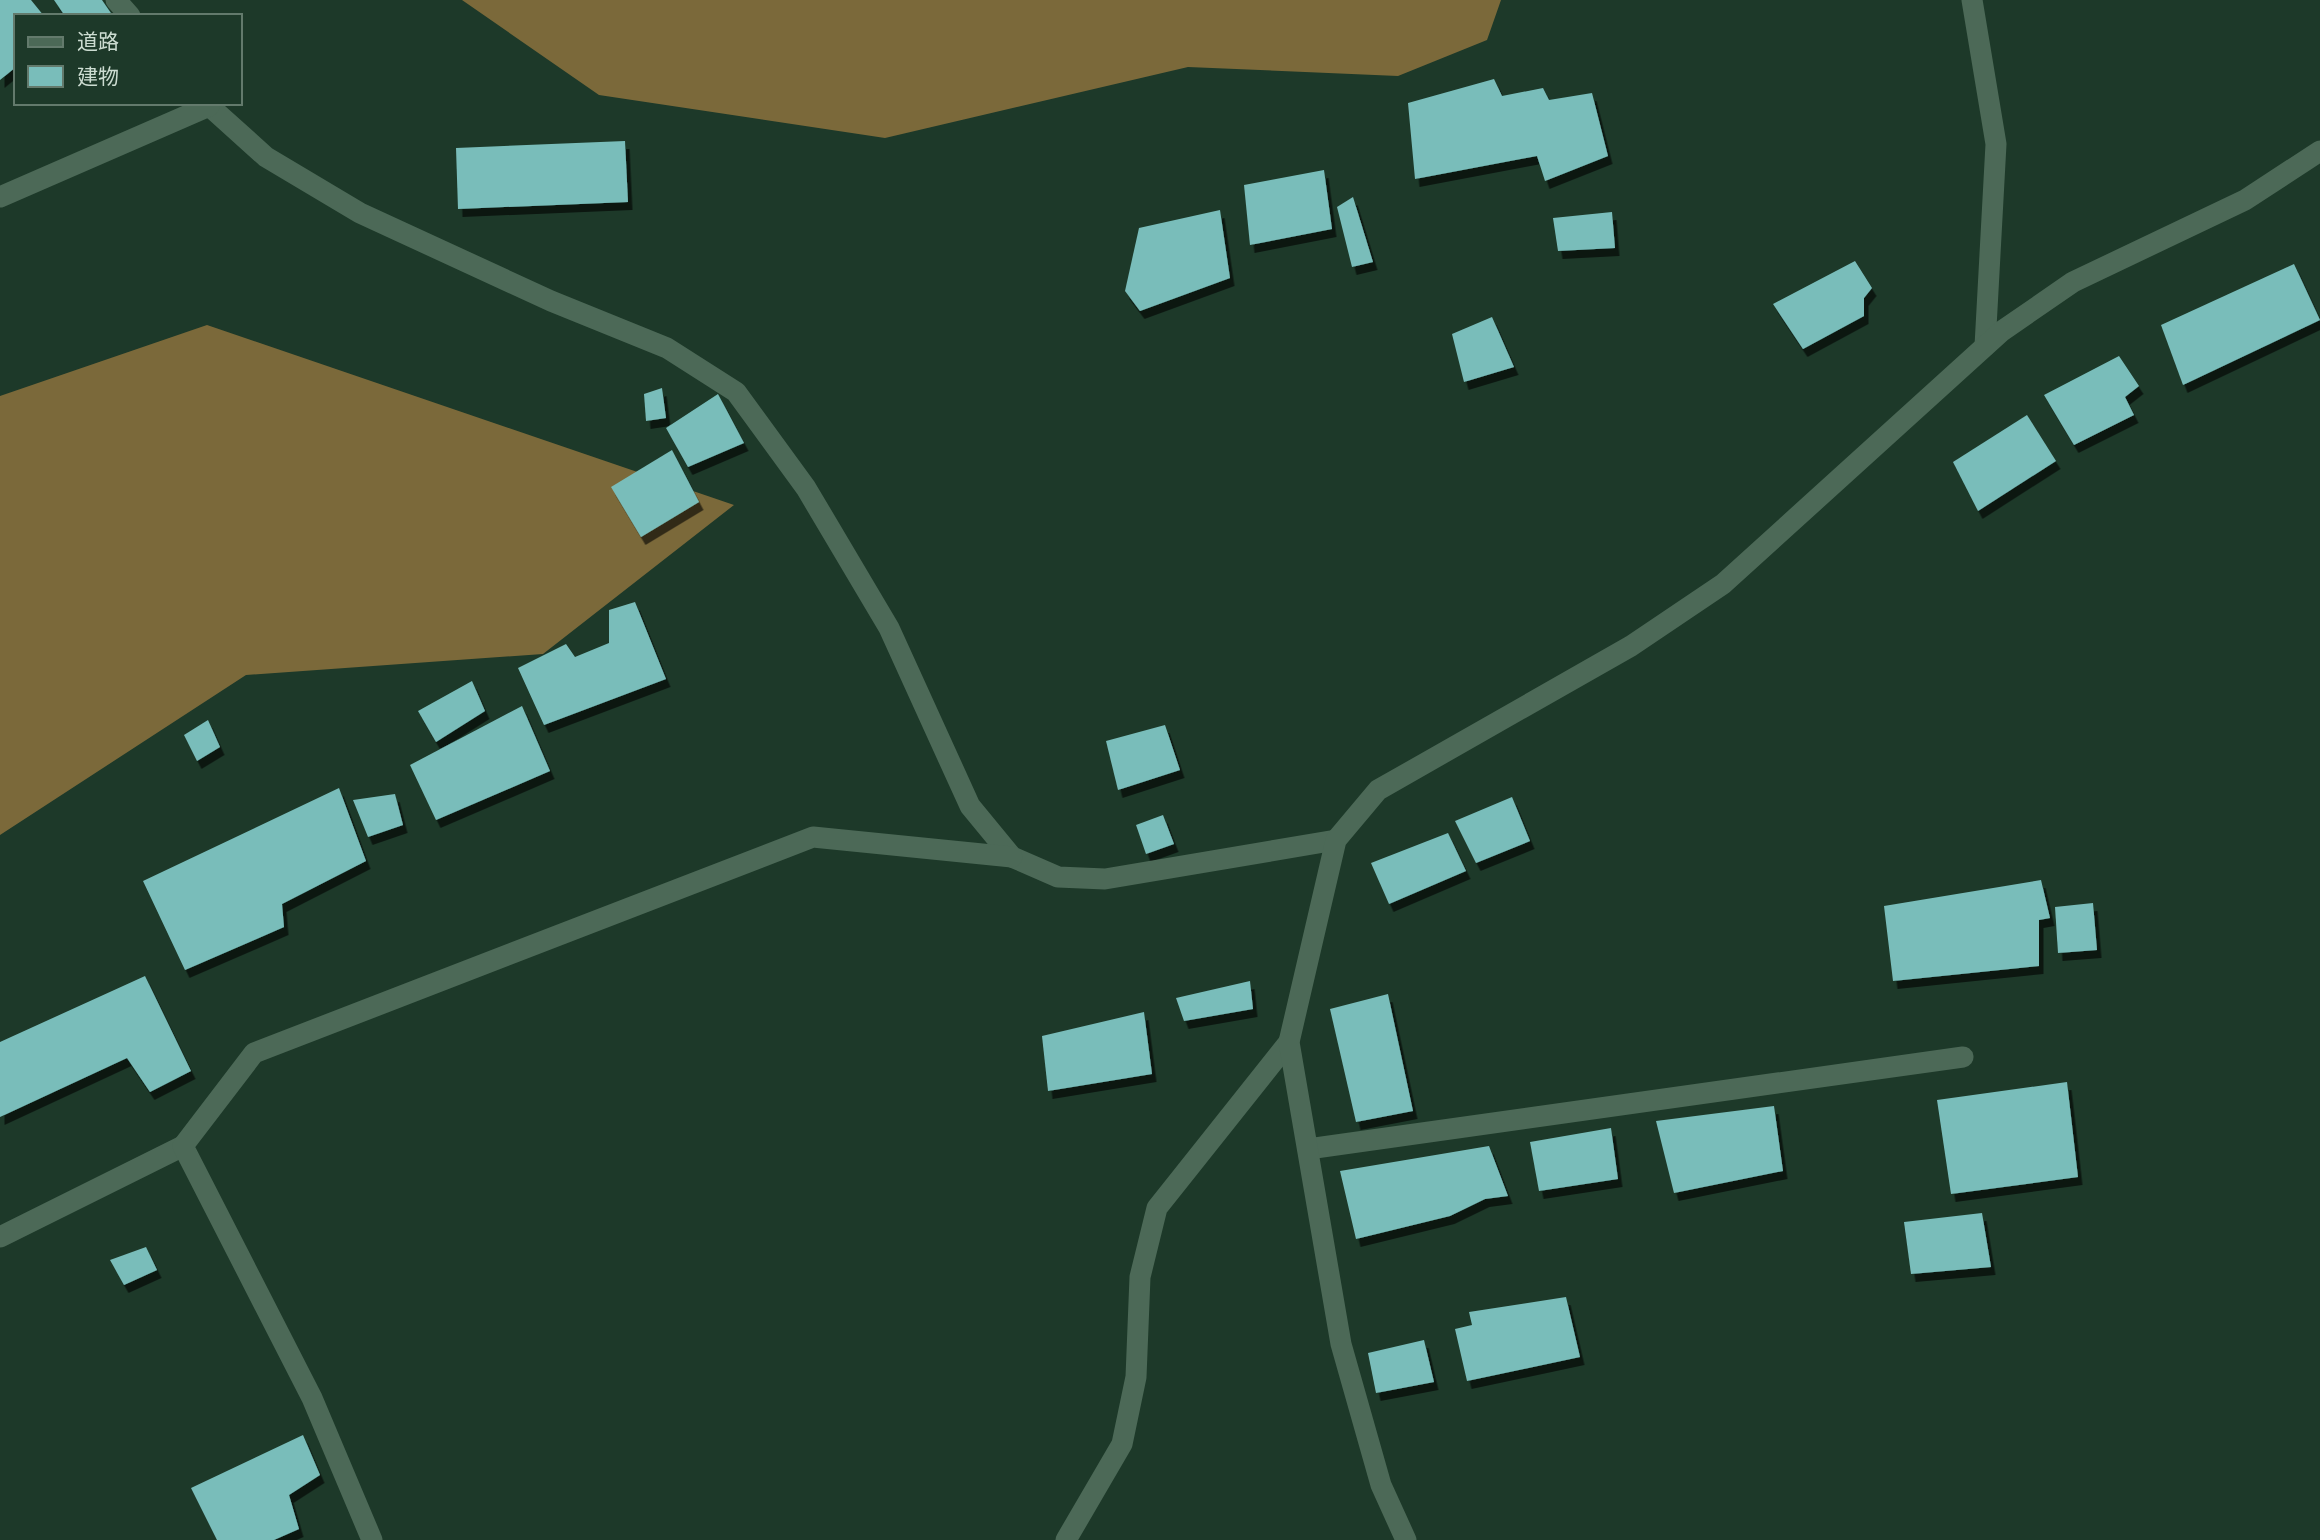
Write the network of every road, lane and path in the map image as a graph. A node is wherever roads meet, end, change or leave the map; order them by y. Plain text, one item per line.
1 (116, 0) edge
2 (1972, 0) edge
3 (128, 14) edge
4 (208, 105) edge
5 (2320, 151) edge
6 (0, 197) edge
7 (1985, 346) junction
8 (1336, 840) junction
9 (1012, 857) junction
10 (1289, 1042) junction
11 (1964, 1057) dead end
12 (183, 1146) junction
13 (1308, 1149) junction
14 (0, 1237) edge
15 (372, 1540) edge
16 (1066, 1540) edge
17 (1406, 1540) edge

1 - 3 street
2 - 7 street
4 - 6 street
4 - 9 street
5 - 7 street
7 - 8 street
8 - 9 street
8 - 10 street
9 - 12 street
10 - 13 street
10 - 16 street
11 - 13 street
12 - 14 street
12 - 15 street
13 - 17 street

